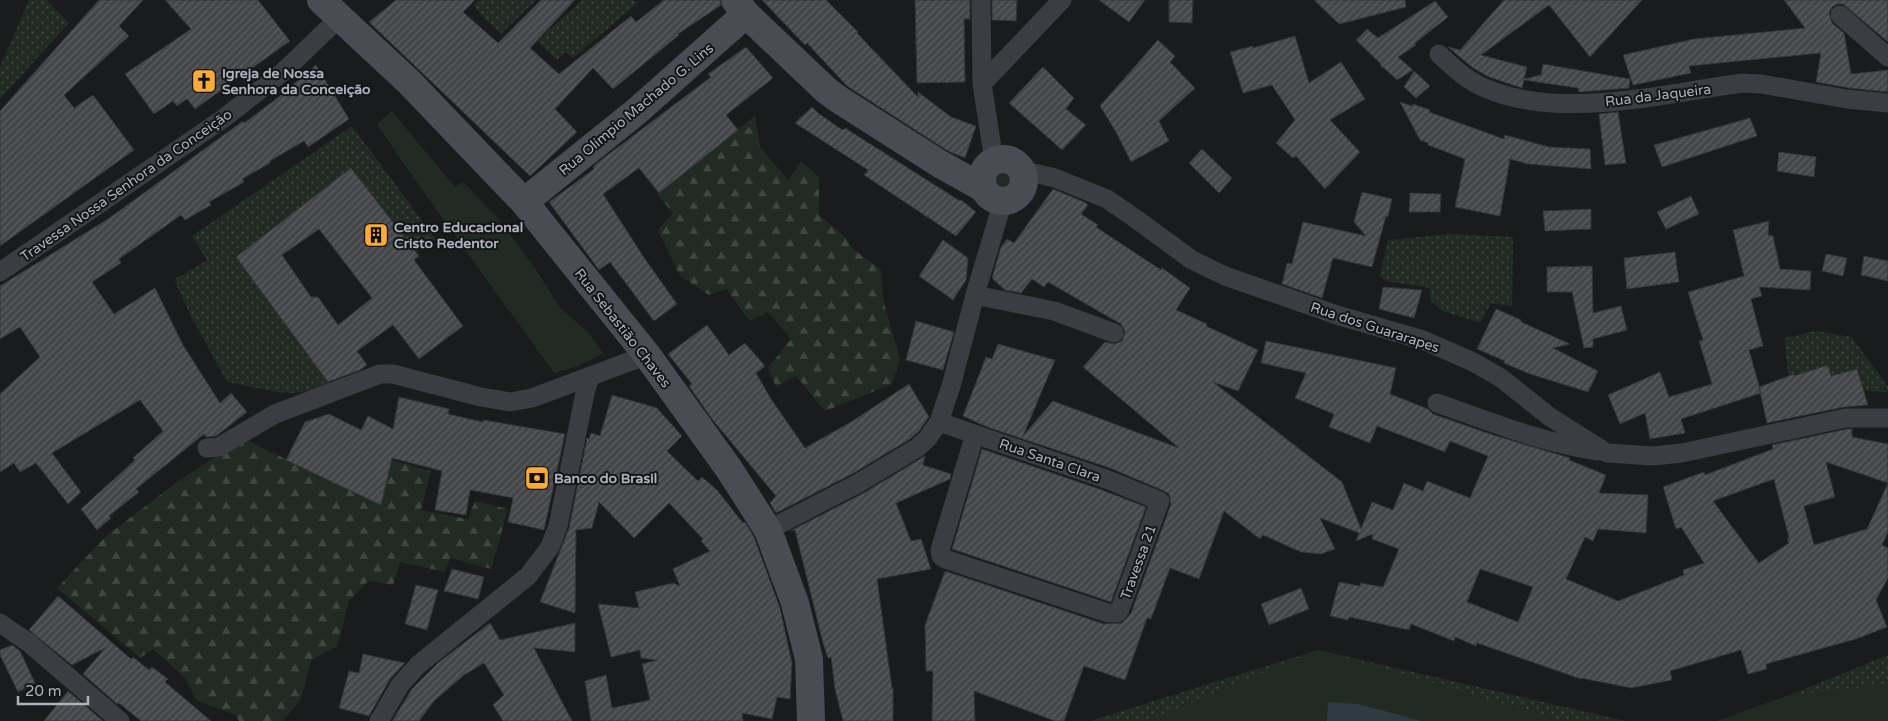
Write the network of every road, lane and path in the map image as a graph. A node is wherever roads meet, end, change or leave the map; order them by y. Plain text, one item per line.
1 (981, 0) edge
2 (1062, 0) edge
3 (741, 7) edge
4 (330, 9) edge
5 (1840, 15) dead end
6 (1439, 54) dead end
7 (1888, 57) edge
8 (982, 84) junction
9 (1888, 103) edge
10 (994, 161) junction
11 (1021, 170) junction
12 (993, 194) junction
13 (524, 202) junction
14 (0, 272) edge
15 (975, 295) junction
16 (1114, 333) dead end
17 (647, 355) junction
18 (590, 377) junction
19 (1437, 404) dead end
20 (1888, 418) edge
21 (939, 422) junction
22 (975, 434) junction
23 (207, 448) dead end
24 (1607, 452) junction
25 (1160, 501) joint
26 (768, 530) junction
27 (0, 623) edge
28 (120, 721) edge
29 (379, 721) edge
30 (811, 721) edge

1 - 8 street
2 - 8 street
3 - 12 main road
3 - 13 main road, Rua Olímpio Machado G. Lins
4 - 13 main road, Rua Sebastião Chaves
4 - 14 street, Travessa Nossa Senhora da Conceição
5 - 7 street
6 - 9 street, Rua da Jaqueira
8 - 10 street
10 - 11 main road
10 - 12 main road
11 - 12 main road
11 - 24 street, Rua dos Guararapes
12 - 15 street
13 - 17 main road, Rua Sebastião Chaves
15 - 16 street
15 - 21 street
17 - 18 street
17 - 26 main road, Rua Sebastião Chaves
18 - 23 street
18 - 29 street
19 - 24 street
20 - 24 street, Rua dos Guararapes
21 - 22 street, Rua Santa Clara
21 - 26 street
22 - 25 street, Rua Santa Clara
22 - 25 street, Travessa 21
26 - 30 main road, Rua Sebastião Chaves
27 - 28 street

